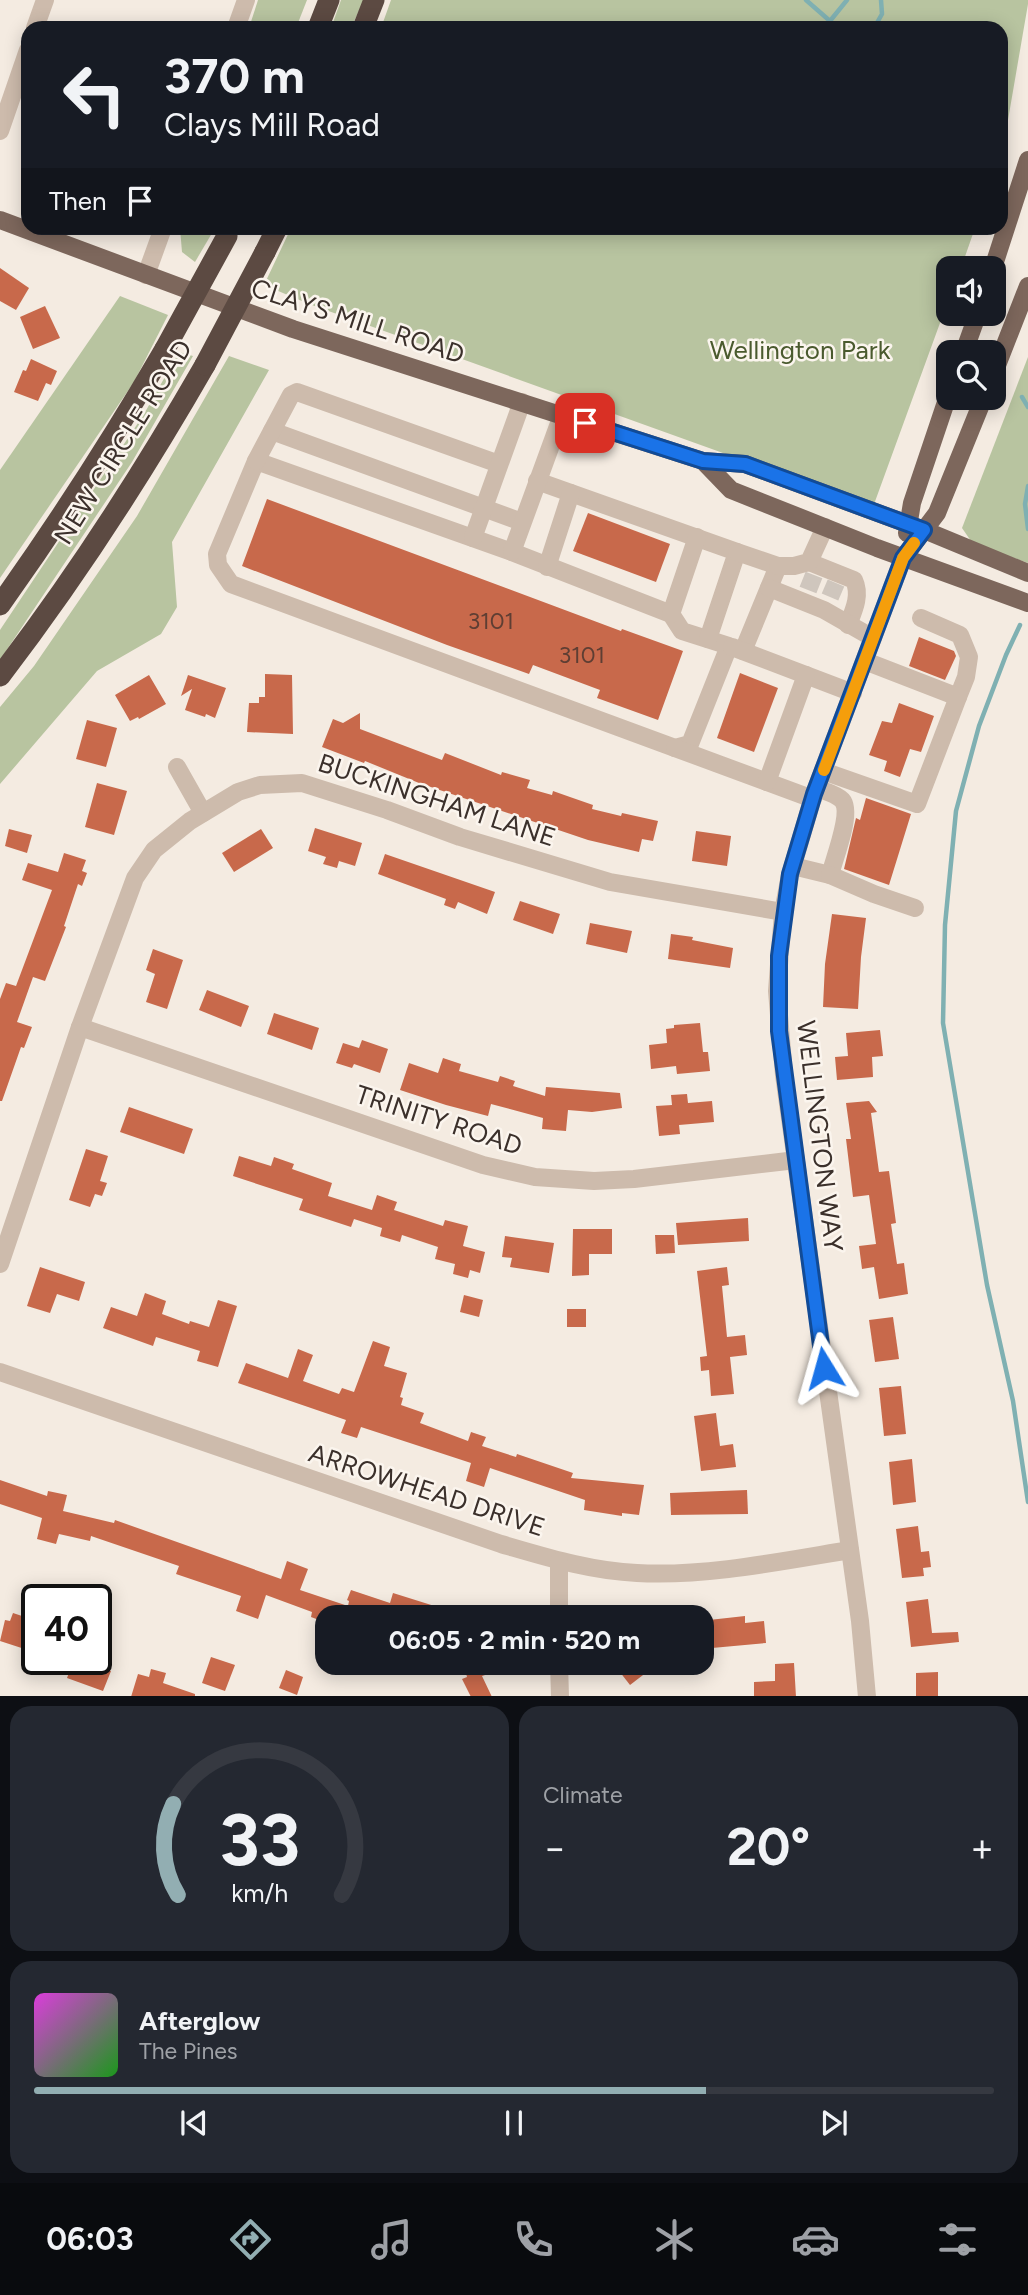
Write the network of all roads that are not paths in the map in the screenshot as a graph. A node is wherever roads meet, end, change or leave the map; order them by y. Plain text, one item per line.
1 (45, 0) edge
2 (246, 0) edge
3 (329, 0) edge
4 (374, 0) edge
5 (38, 21) edge
6 (238, 21) edge
7 (321, 21) edge
8 (366, 21) edge
9 (21, 70) edge
10 (0, 131) edge
11 (1028, 160) edge
12 (0, 220) edge
13 (1008, 222) edge
14 (21, 228) edge
15 (40, 235) edge
16 (160, 235) edge
17 (227, 235) edge
18 (274, 235) edge
19 (1004, 235) edge
20 (997, 256) edge
21 (146, 275) junction
22 (1028, 286) edge
23 (1006, 342) edge
24 (522, 402) junction
25 (943, 410) edge
26 (979, 410) edge
27 (562, 415) junction
28 (272, 431) junction
29 (256, 461) junction
30 (703, 461) junction
31 (499, 464) junction
32 (537, 481) junction
33 (571, 493) junction
34 (484, 508) junction
35 (522, 522) junction
36 (825, 527) junction
37 (916, 527) junction
38 (697, 537) junction
39 (473, 538) junction
40 (512, 552) junction
41 (737, 552) junction
42 (903, 558) junction
43 (547, 566) junction
44 (778, 566) junction
45 (1028, 573) edge
46 (810, 579) junction
47 (769, 588) junction
48 (832, 591) junction
49 (1028, 603) edge
50 (0, 605) edge
51 (671, 614) junction
52 (921, 618) dead end
53 (848, 625) junction
54 (873, 638) junction
55 (708, 639) junction
56 (736, 648) junction
57 (865, 661) junction
58 (806, 675) junction
59 (0, 676) edge
60 (853, 693) junction
61 (958, 697) junction
62 (676, 748) junction
63 (177, 767) dead end
64 (767, 782) junction
65 (817, 786) junction
66 (203, 813) junction
67 (793, 866) junction
68 (830, 875) junction
69 (915, 908) dead end
70 (783, 912) junction
71 (80, 1027) junction
72 (796, 1160) junction
73 (0, 1264) edge
74 (0, 1373) edge
75 (850, 1550) junction
76 (559, 1561) junction
77 (559, 1605) edge
78 (559, 1675) edge
79 (560, 1696) edge
80 (867, 1696) edge

1 - 5 street
2 - 6 street
3 - 7 highway
4 - 8 highway
9 - 10 street
11 - 13 main road
12 - 14 main road, CLAYS MILL ROAD
15 - 21 main road, CLAYS MILL ROAD
16 - 21 street
17 - 50 highway, NEW CIRCLE ROAD, bridge
18 - 59 highway, NEW CIRCLE ROAD, bridge
19 - 20 main road
21 - 24 main road, CLAYS MILL ROAD
22 - 23 main road
24 - 27 main road, CLAYS MILL ROAD
24 - 31 street
25 - 37 main road, WELLINGTON WAY
26 - 37 main road, WELLINGTON WAY
27 - 30 main road, CLAYS MILL ROAD
27 - 32 street
28 - 29 street
28 - 31 street
28 - 34 street
29 - 39 street
29 - 62 street
30 - 36 main road, CLAYS MILL ROAD
30 - 37 main road, CLAYS MILL ROAD
31 - 34 street
32 - 33 street
32 - 35 street
33 - 38 street
33 - 43 street
34 - 35 street
34 - 39 street
35 - 40 street
36 - 42 main road, CLAYS MILL ROAD
36 - 46 street
37 - 42 main road, WELLINGTON WAY
37 - 45 main road, CLAYS MILL ROAD
38 - 41 street
38 - 51 street
39 - 40 street
40 - 43 street
41 - 44 street
41 - 55 street
42 - 49 main road, CLAYS MILL ROAD
42 - 54 street, WELLINGTON WAY
43 - 51 street
44 - 46 street
44 - 47 street
46 - 47 street
46 - 48 street
46 - 48 street
47 - 56 street
48 - 53 street
48 - 53 street
51 - 55 street
52 - 61 street
53 - 54 street
54 - 57 street, WELLINGTON WAY
55 - 56 street
56 - 58 street
56 - 62 street
57 - 60 street, WELLINGTON WAY
57 - 61 street
58 - 60 street
58 - 64 street
60 - 65 street, WELLINGTON WAY
61 - 65 street
62 - 64 street
63 - 66 street
64 - 65 street
65 - 67 street, WELLINGTON WAY
65 - 68 street
66 - 70 street, BUCKINGHAM LANE
66 - 71 street, BUCKINGHAM LANE
67 - 68 street
67 - 70 street, WELLINGTON WAY
68 - 69 street
70 - 72 street, WELLINGTON WAY
71 - 72 street, TRINITY ROAD
71 - 73 street, BUCKINGHAM LANE
72 - 75 street, WELLINGTON WAY
74 - 76 street, ARROWHEAD DRIVE
75 - 76 street, ARROWHEAD DRIVE
75 - 80 street, WELLINGTON WAY
76 - 77 street
78 - 79 street

